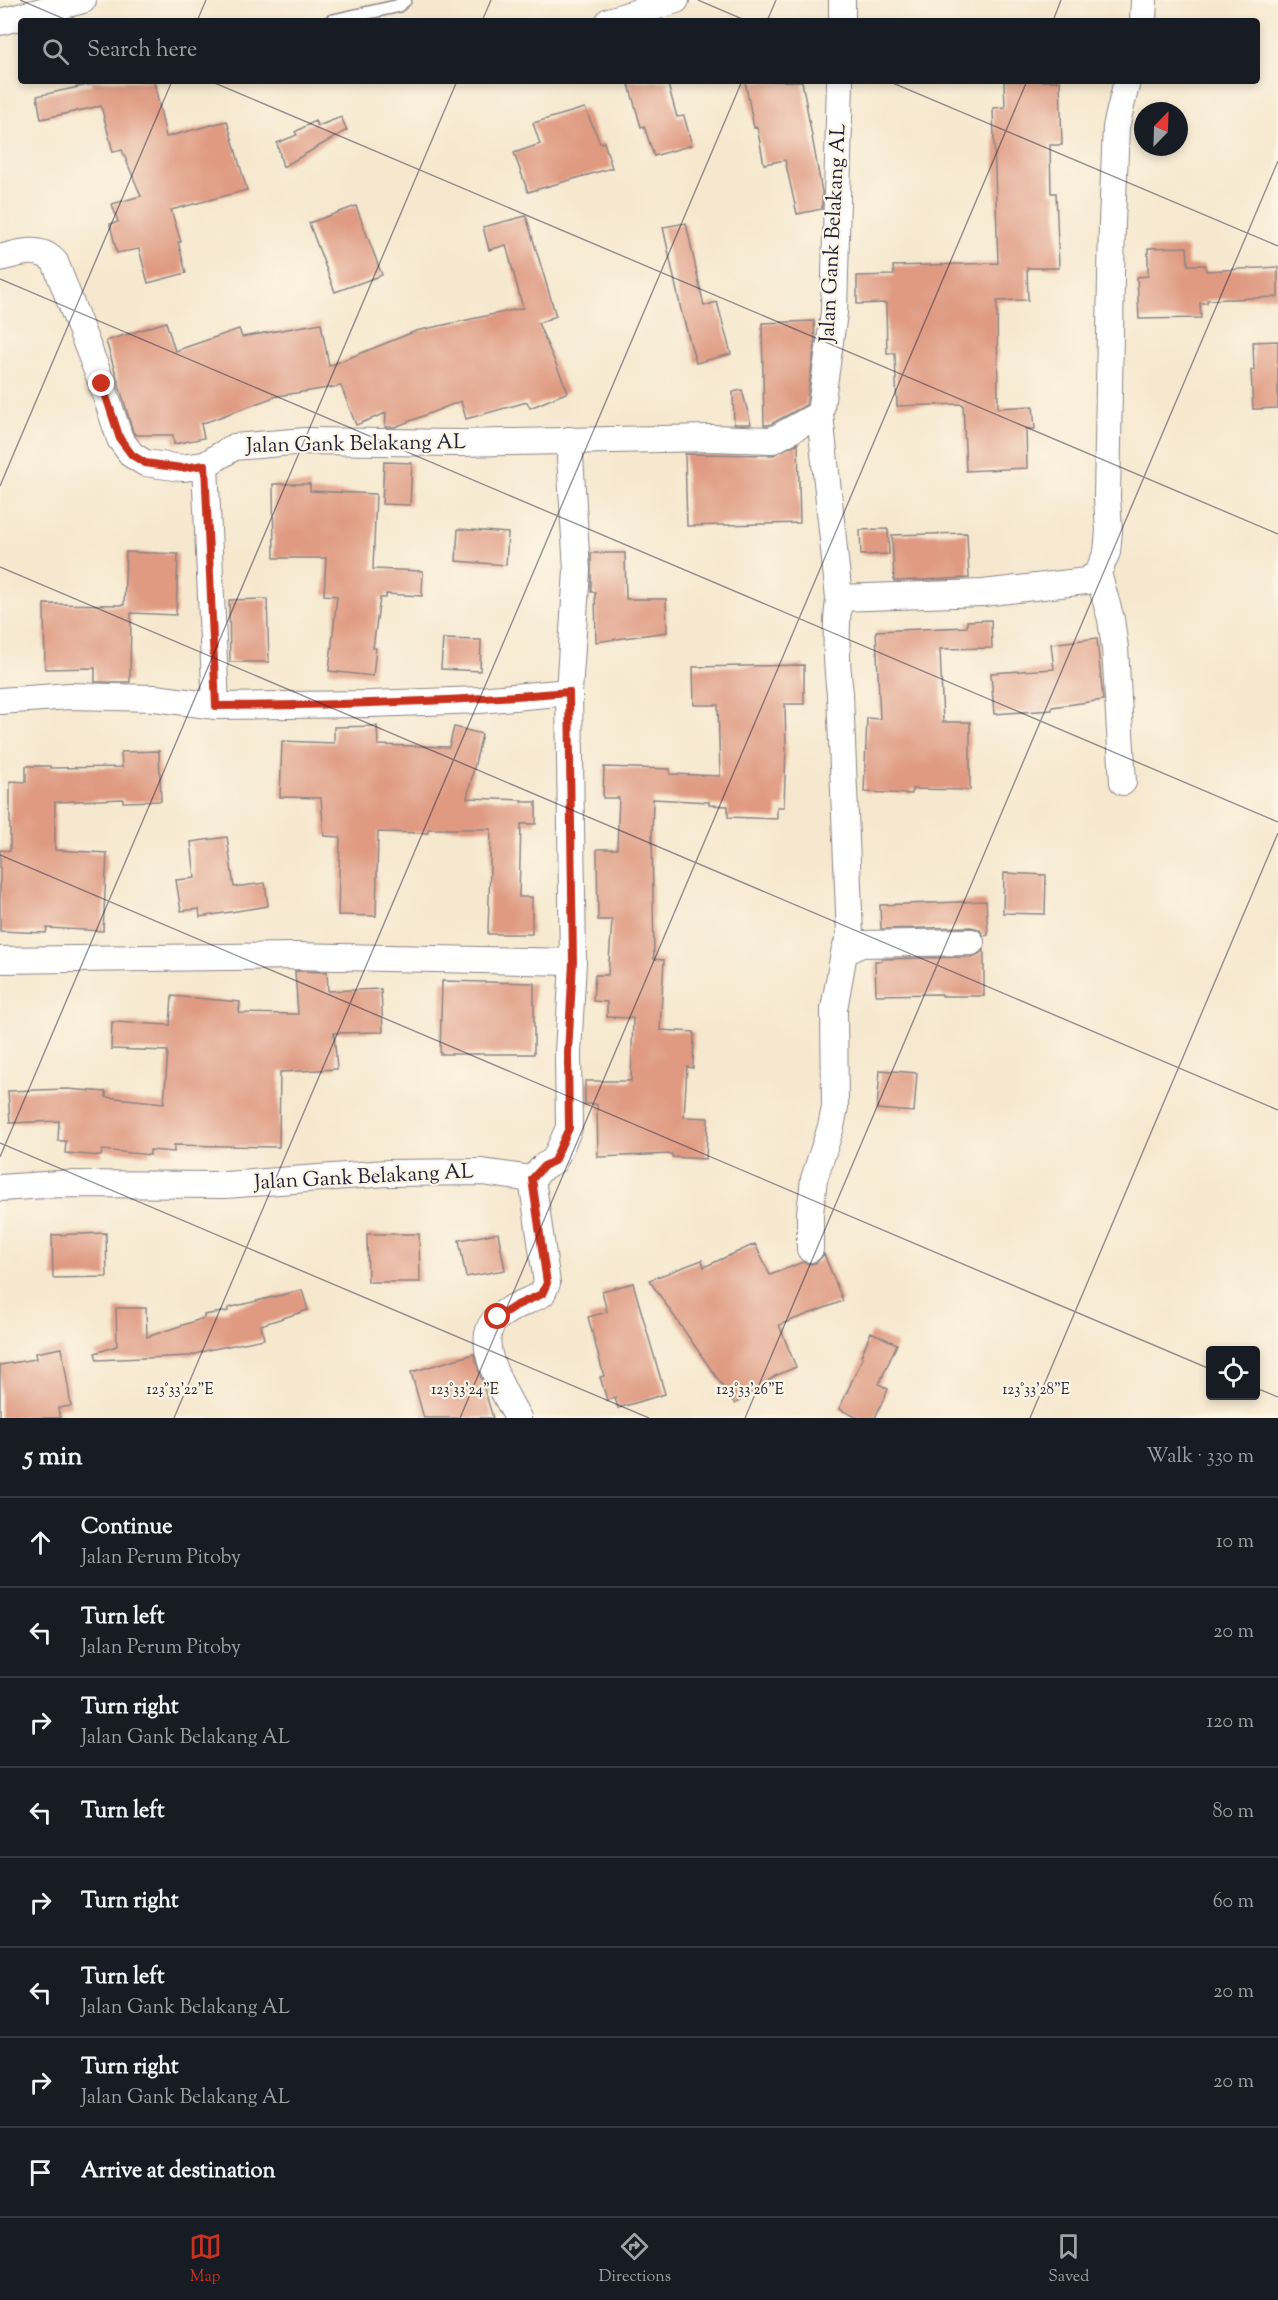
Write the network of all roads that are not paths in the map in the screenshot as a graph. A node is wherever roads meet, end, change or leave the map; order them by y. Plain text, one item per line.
1 (83, 0) edge
2 (405, 0) edge
3 (676, 0) edge
4 (842, 0) edge
5 (1144, 0) edge
6 (53, 4) edge
7 (344, 18) edge
8 (619, 18) edge
9 (842, 18) edge
10 (1143, 18) edge
11 (0, 22) edge
12 (840, 84) edge
13 (1126, 84) edge
14 (0, 258) edge
15 (820, 414) junction
16 (568, 440) junction
17 (205, 465) junction
18 (1098, 573) junction
19 (839, 598) junction
20 (569, 692) junction
21 (0, 701) edge
22 (216, 706) junction
23 (1123, 782) dead end
24 (971, 942) dead end
25 (844, 953) junction
26 (0, 960) edge
27 (573, 962) junction
28 (532, 1179) junction
29 (0, 1188) edge
30 (810, 1249) dead end
31 (518, 1418) edge

1 - 6 street
2 - 7 lane
3 - 8 street
4 - 9 street
5 - 10 street
6 - 11 street
12 - 15 street, Jalan Gank Belakang AL
13 - 18 street
14 - 17 street, Jalan Gank Belakang AL
15 - 16 street, Jalan Gank Belakang AL
15 - 19 street
16 - 17 street, Jalan Gank Belakang AL
16 - 20 street
17 - 22 street
18 - 19 street
18 - 23 street
19 - 25 street
20 - 22 street
20 - 27 street
21 - 22 street
24 - 25 street
25 - 30 street
26 - 27 street
27 - 28 street
28 - 29 street, Jalan Gank Belakang AL
28 - 31 street

